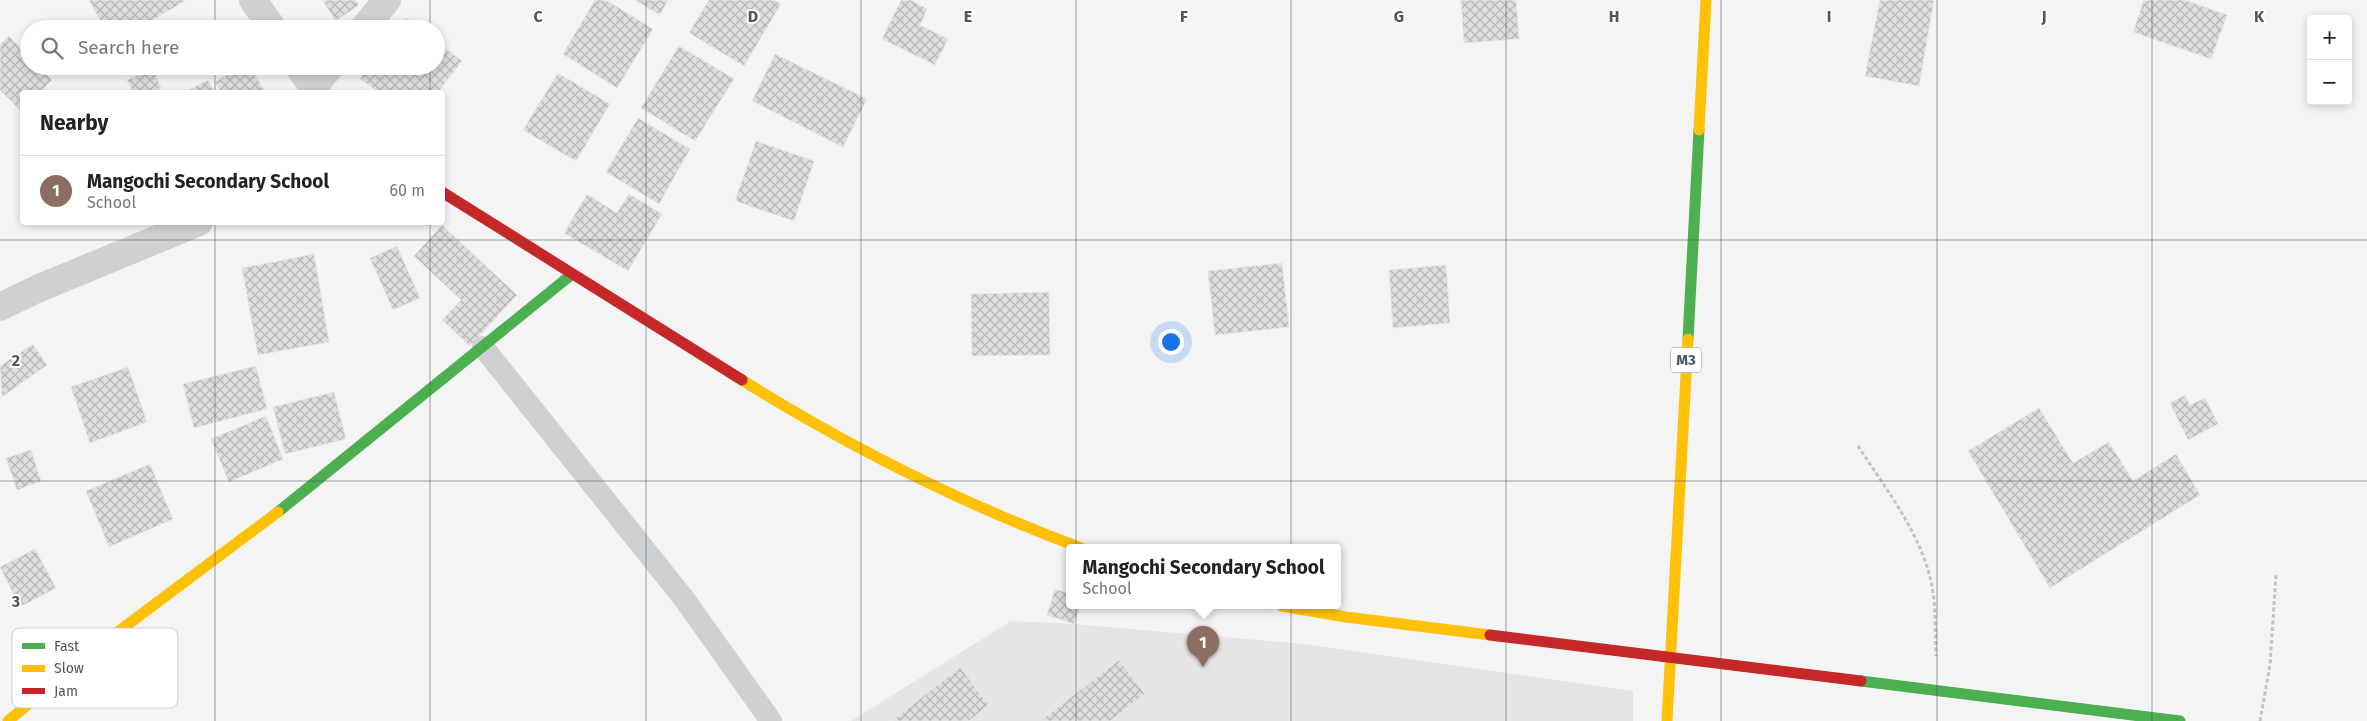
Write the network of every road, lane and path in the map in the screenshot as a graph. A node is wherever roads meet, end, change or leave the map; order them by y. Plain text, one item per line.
1 (253, 0) edge
2 (387, 0) edge
3 (1706, 0) edge
4 (266, 20) edge
5 (370, 20) edge
6 (445, 194) edge
7 (192, 225) edge
8 (571, 275) junction
9 (0, 307) edge
10 (484, 347) junction
11 (1858, 446) dead end
12 (1070, 544) edge
13 (2276, 575) dead end
14 (1299, 609) edge
15 (123, 628) edge
16 (1670, 657) junction
17 (1937, 690) junction
18 (24, 708) edge
19 (8, 721) edge
20 (771, 721) edge
21 (1667, 721) edge
22 (2180, 721) edge
23 (2260, 721) edge

1 - 4 street
2 - 5 street
3 - 16 main road, M3
6 - 8 main road
7 - 9 street
8 - 10 main road
8 - 12 main road
10 - 15 main road
10 - 20 lane
11 - 17 path
13 - 23 path
14 - 16 main road
16 - 17 main road
16 - 21 main road, M3
17 - 22 main road
18 - 19 main road

